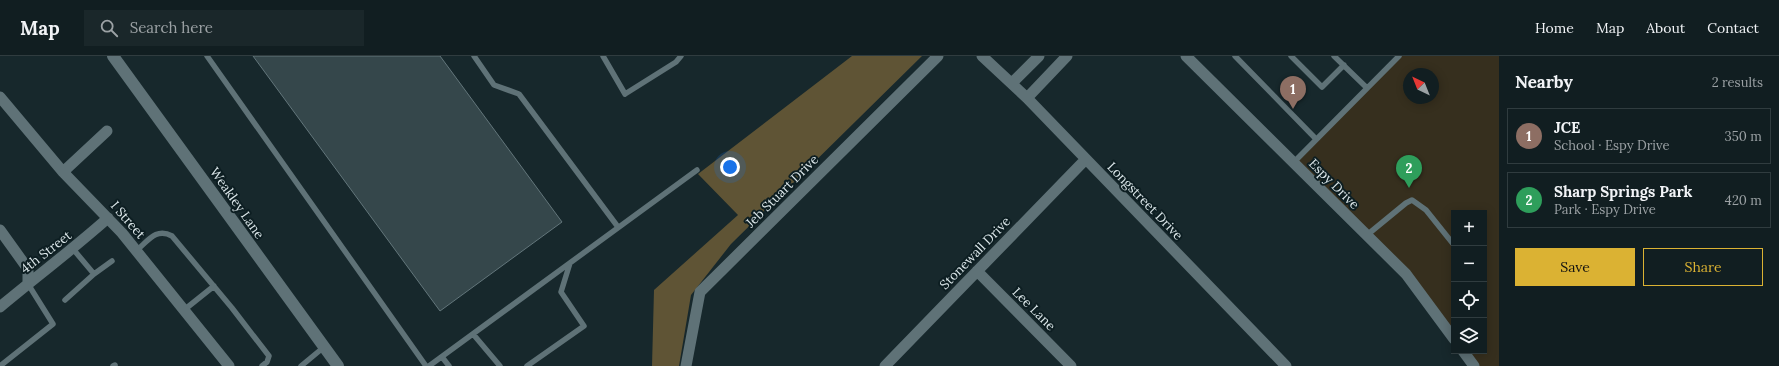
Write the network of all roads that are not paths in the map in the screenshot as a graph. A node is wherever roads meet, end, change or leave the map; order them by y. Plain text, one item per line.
1 (113, 56) edge
2 (207, 56) edge
3 (474, 56) edge
4 (603, 56) edge
5 (681, 56) edge
6 (938, 56) edge
7 (982, 56) edge
8 (1039, 56) edge
9 (1066, 56) edge
10 (1186, 56) edge
11 (1235, 56) edge
12 (1291, 56) edge
13 (1334, 56) edge
14 (1399, 56) edge
15 (1344, 65) junction
16 (1012, 83) junction
17 (1367, 88) junction
18 (0, 97) edge
19 (1026, 98) junction
20 (107, 131) dead end
21 (1316, 139) junction
22 (1085, 160) junction
23 (1293, 163) junction
24 (697, 170) dead end
25 (63, 172) junction
26 (108, 218) junction
27 (618, 227) junction
28 (0, 230) edge
29 (1367, 235) junction
30 (1451, 241) edge
31 (73, 249) junction
32 (135, 251) junction
33 (112, 261) dead end
34 (570, 263) junction
35 (977, 271) junction
36 (94, 274) junction
37 (28, 284) junction
38 (214, 286) junction
39 (65, 300) dead end
40 (0, 307) edge
41 (184, 310) junction
42 (473, 334) junction
43 (1451, 335) edge
44 (324, 347) junction
45 (1465, 354) edge
46 (442, 357) junction
47 (0, 366) edge
48 (229, 366) edge
49 (262, 366) edge
50 (301, 366) edge
51 (338, 366) edge
52 (427, 366) edge
53 (449, 366) edge
54 (500, 366) edge
55 (527, 366) edge
56 (686, 366) edge
57 (884, 366) edge
58 (1071, 366) edge
59 (1286, 366) edge
60 (1474, 366) edge

1 - 44 main road, Weakley Lane
2 - 52 lane
3 - 27 lane
4 - 5 lane
6 - 56 street, Jeb Stuart Drive
7 - 16 street, Longstreet Drive
8 - 16 street
9 - 19 street
10 - 23 street, Espy Drive
11 - 21 lane
12 - 15 lane
13 - 15 lane
14 - 17 lane
15 - 17 lane
16 - 19 street, Longstreet Drive
17 - 21 lane
18 - 25 street, I Street
19 - 22 street, Longstreet Drive
20 - 25 street
21 - 23 lane
22 - 35 street, Stonewall Drive
22 - 59 street, Longstreet Drive
23 - 29 street, Espy Drive
24 - 27 lane
25 - 26 street, I Street
26 - 31 street, 4th Street
26 - 32 street, I Street
27 - 34 lane
28 - 37 street
29 - 30 lane
29 - 43 street, Espy Drive
31 - 36 lane
31 - 37 street, 4th Street
32 - 38 lane
32 - 41 street, I Street
33 - 36 lane
34 - 42 lane
34 - 55 lane
35 - 57 street, Stonewall Drive
35 - 58 street, Lee Lane
36 - 39 lane
37 - 40 street, 4th Street
37 - 47 lane
38 - 41 lane
38 - 49 lane
41 - 48 street, I Street
42 - 46 lane
42 - 54 lane
44 - 50 lane
44 - 51 main road, Weakley Lane
45 - 60 street
46 - 52 lane
46 - 53 lane

